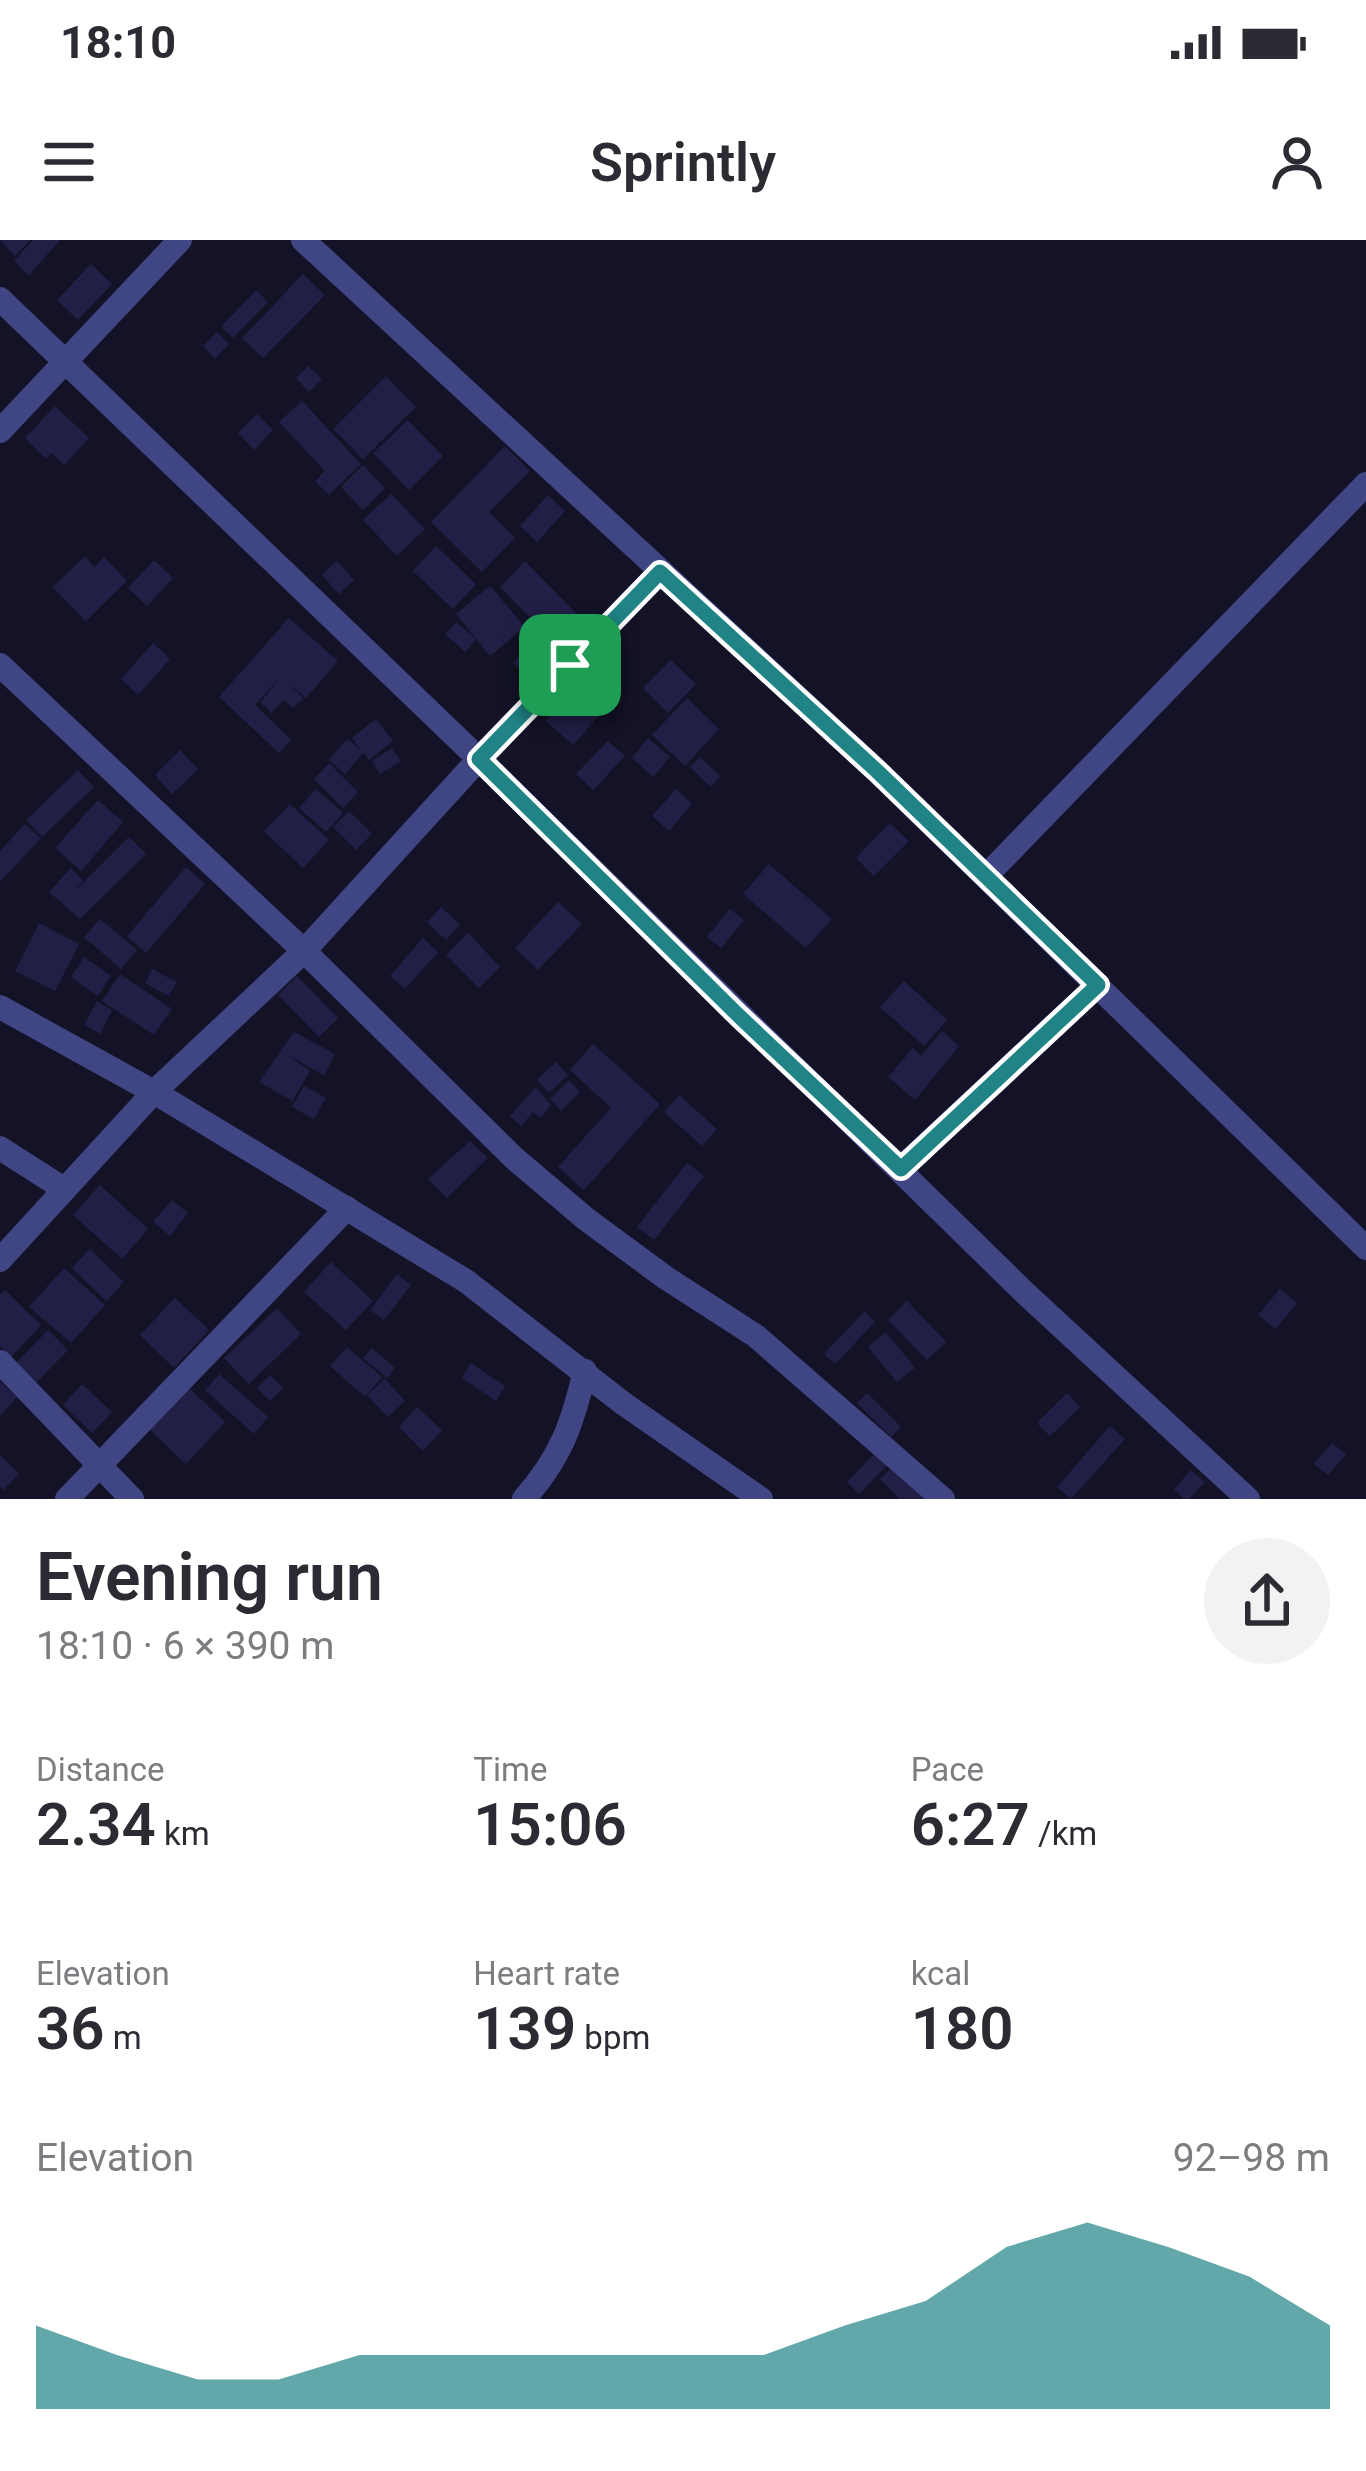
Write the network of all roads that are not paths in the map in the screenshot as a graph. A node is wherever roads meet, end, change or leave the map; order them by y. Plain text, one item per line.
1 (180, 240) edge
2 (303, 240) edge
3 (0, 298) edge
4 (65, 361) junction
5 (0, 431) edge
6 (1366, 484) edge
7 (660, 572) junction
8 (0, 665) edge
9 (479, 759) junction
10 (986, 876) junction
11 (304, 951) junction
12 (1098, 985) junction
13 (0, 1007) edge
14 (154, 1092) junction
15 (0, 1148) edge
16 (901, 1169) junction
17 (64, 1190) junction
18 (347, 1208) junction
19 (1366, 1248) edge
20 (0, 1260) edge
21 (0, 1362) edge
22 (585, 1371) junction
23 (97, 1466) junction
24 (67, 1499) edge
25 (132, 1499) edge
26 (524, 1499) edge
27 (760, 1499) edge
28 (943, 1499) edge
29 (1248, 1499) edge

1 - 4 street
2 - 7 street
3 - 4 street
4 - 5 street
4 - 9 street
6 - 10 street
7 - 9 street
7 - 10 street
8 - 11 street
9 - 11 street
9 - 16 street
10 - 12 street
11 - 14 street
11 - 28 street
12 - 16 street
12 - 19 street
13 - 14 street
14 - 17 street
14 - 18 street
15 - 17 street
16 - 29 street
17 - 20 street
18 - 22 street
18 - 23 street
21 - 23 street
22 - 26 street
22 - 27 street
23 - 24 street
23 - 25 street

